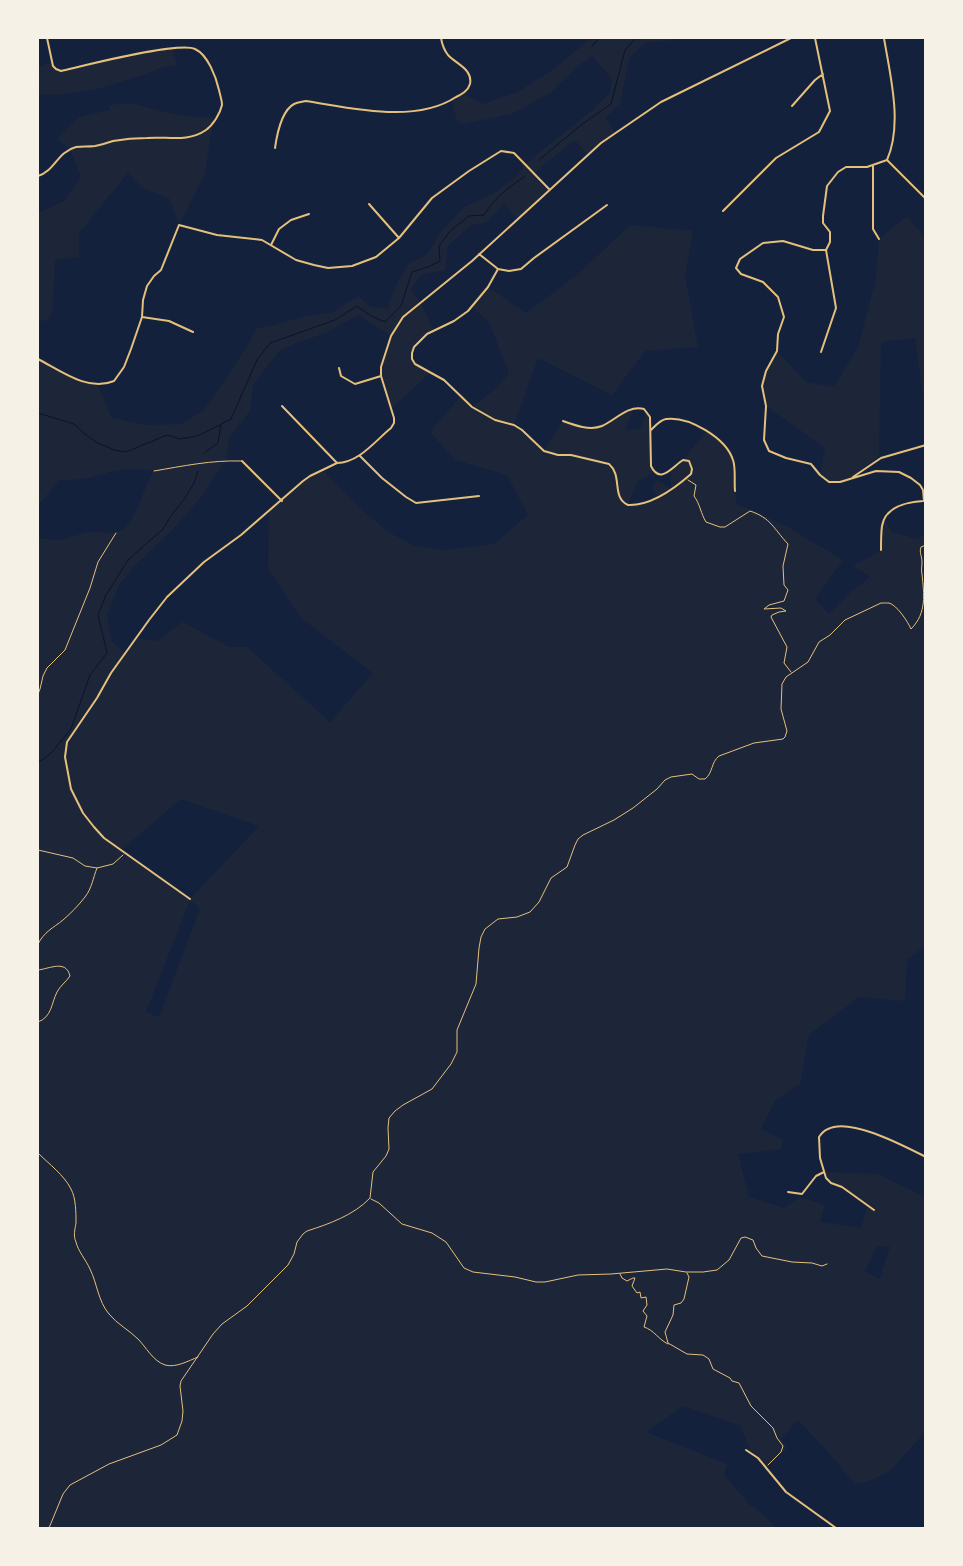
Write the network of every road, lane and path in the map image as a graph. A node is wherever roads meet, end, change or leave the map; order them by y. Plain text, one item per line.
1 (47, 38) edge
2 (441, 38) edge
3 (791, 38) edge
4 (815, 38) edge
5 (884, 38) edge
6 (823, 74) junction
7 (792, 106) dead end
8 (275, 148) dead end
9 (887, 160) junction
10 (873, 166) junction
11 (38, 176) edge
12 (549, 189) junction
13 (926, 199) edge
14 (369, 204) dead end
15 (607, 205) dead end
16 (724, 211) dead end
17 (309, 214) dead end
18 (399, 238) junction
19 (879, 239) dead end
20 (271, 244) junction
21 (826, 250) junction
22 (479, 254) junction
23 (498, 269) junction
24 (142, 316) junction
25 (193, 332) dead end
26 (821, 352) dead end
27 (38, 359) edge
28 (339, 368) dead end
29 (381, 376) junction
30 (282, 406) dead end
31 (563, 422) dead end
32 (651, 430) junction
33 (926, 445) edge
34 (359, 456) junction
35 (242, 461) joint
36 (338, 463) junction
37 (154, 471) dead end
38 (686, 478) junction
39 (851, 479) junction
40 (735, 491) dead end
41 (479, 496) dead end
42 (282, 501) junction
43 (925, 501) edge
44 (116, 533) dead end
45 (926, 545) edge
46 (881, 550) dead end
47 (791, 672) junction
48 (38, 694) edge
49 (38, 850) edge
50 (125, 853) junction
51 (97, 868) junction
52 (190, 899) dead end
53 (38, 944) edge
54 (38, 970) edge
55 (38, 1022) edge
56 (38, 1153) edge
57 (926, 1157) edge
58 (824, 1172) junction
59 (788, 1192) dead end
60 (370, 1198) junction
61 (874, 1210) dead end
62 (827, 1264) dead end
63 (686, 1272) junction
64 (620, 1273) junction
65 (671, 1345) junction
66 (198, 1356) junction
67 (746, 1450) dead end
68 (766, 1468) junction
69 (49, 1528) edge
70 (836, 1528) edge

1 - 11 street
2 - 8 street
3 - 12 street
4 - 6 street
5 - 9 street
6 - 7 street
6 - 16 street
9 - 10 street
9 - 13 street
10 - 19 street
10 - 21 street
12 - 18 street
12 - 22 street
14 - 18 street
15 - 23 street
17 - 20 street
18 - 20 street
20 - 24 street
21 - 26 street
21 - 39 street
22 - 23 street
22 - 29 street
23 - 38 street
24 - 25 street
24 - 27 street
28 - 29 street
29 - 34 street
30 - 36 street
31 - 32 street
32 - 38 street
32 - 40 street
33 - 39 street
34 - 36 street
34 - 41 street
35 - 37 lane
35 - 42 street
36 - 42 street
38 - 47 path
39 - 43 street
42 - 50 street
43 - 46 street
44 - 48 path
45 - 47 path
47 - 60 path
49 - 51 path
50 - 51 path
50 - 52 street
51 - 53 path
54 - 55 path
56 - 66 path
57 - 58 street
58 - 59 street
58 - 61 street
60 - 64 path
60 - 66 path
62 - 63 path
63 - 64 path
63 - 65 path
64 - 65 path
65 - 68 path
66 - 69 path
67 - 68 street
68 - 70 street

